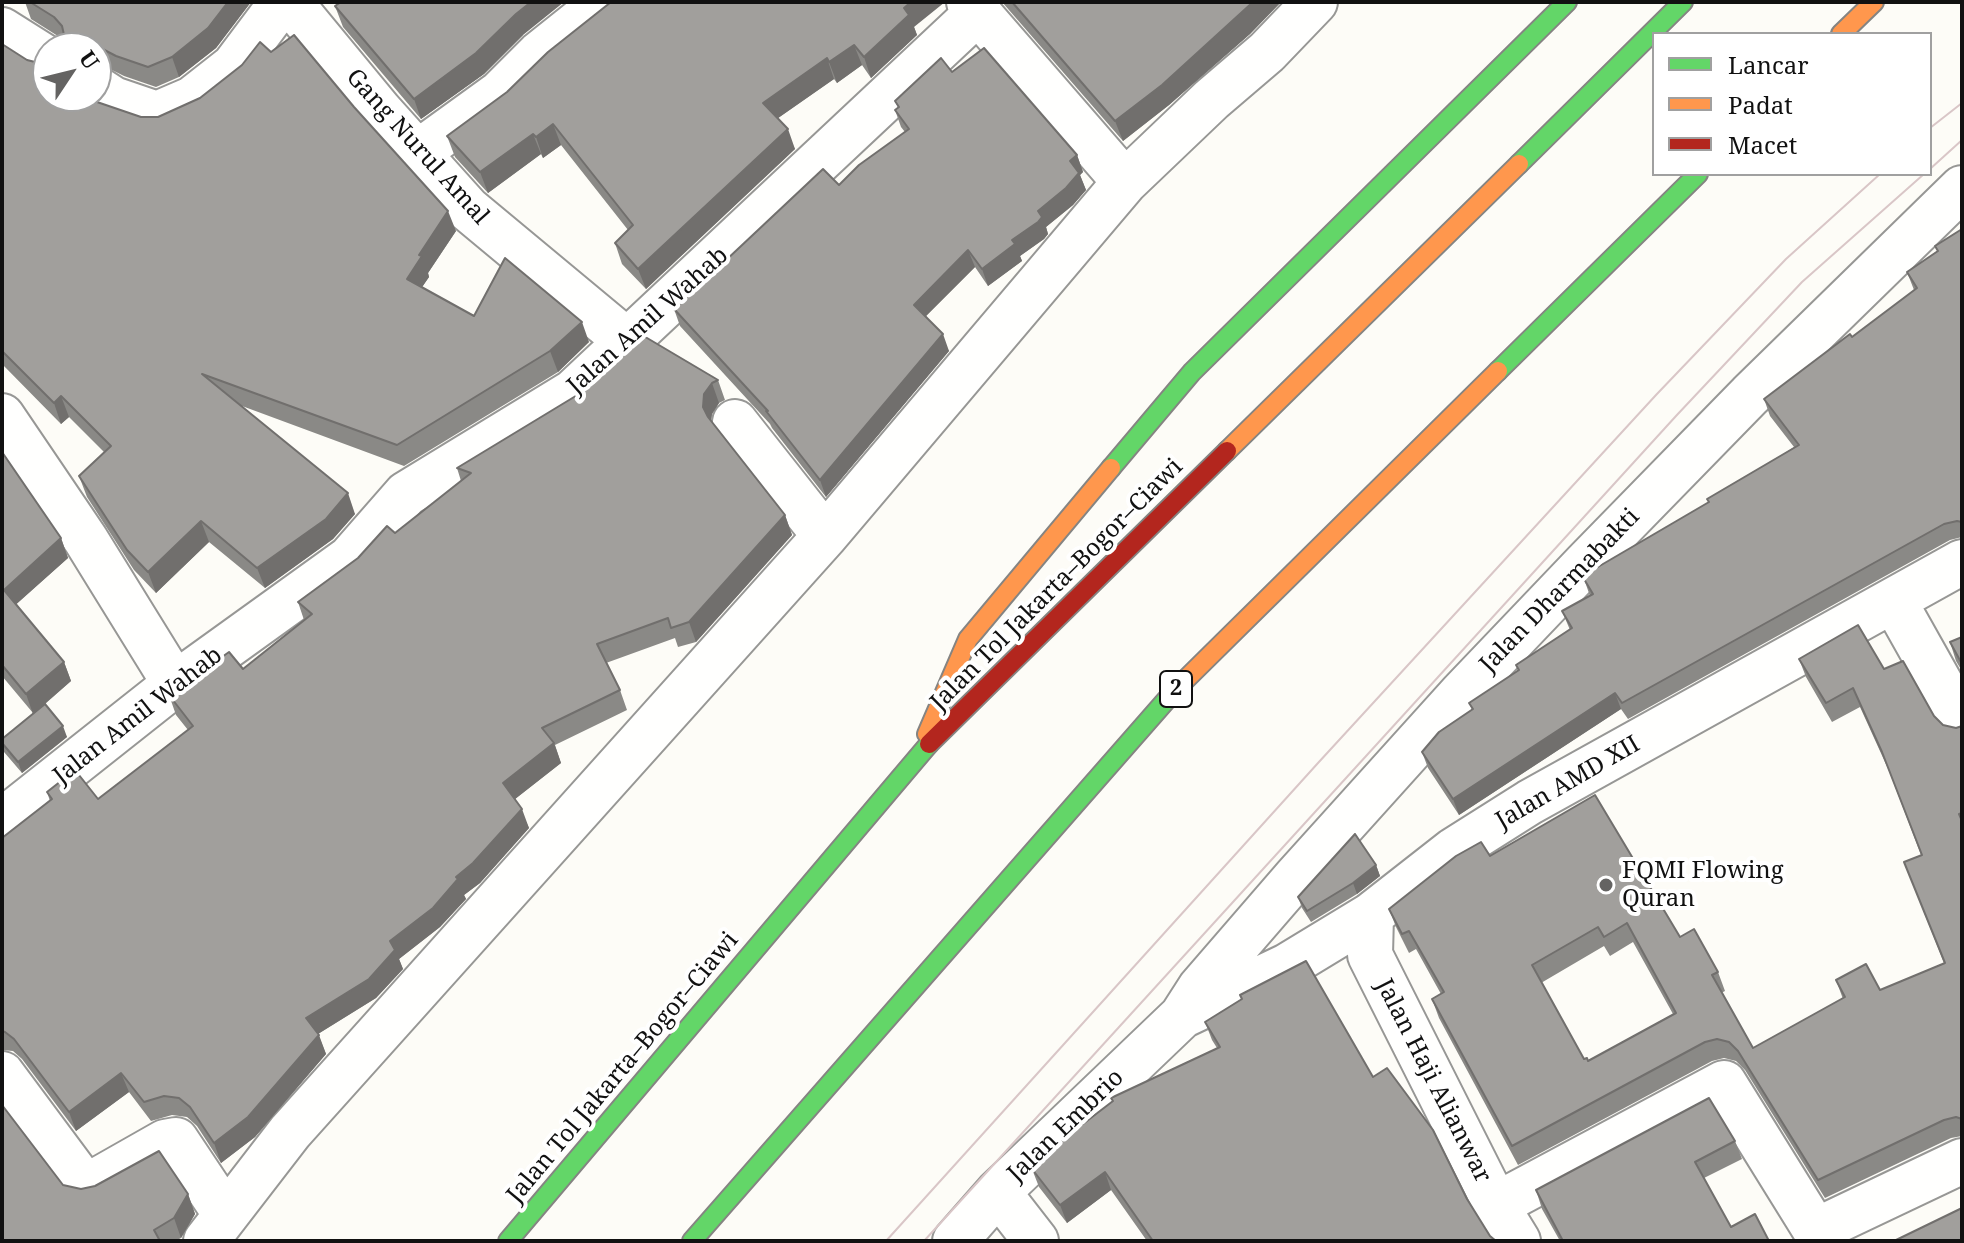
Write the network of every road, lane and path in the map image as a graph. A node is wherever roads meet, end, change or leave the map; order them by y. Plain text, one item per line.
1 (282, 2) edge
2 (290, 2) edge
3 (604, 2) edge
4 (1315, 2) edge
5 (1567, 2) edge
6 (1683, 2) edge
7 (1874, 2) edge
8 (973, 7) edge
9 (2, 30) edge
10 (1653, 32) edge
11 (1843, 32) edge
12 (1652, 33) edge
13 (32, 49) edge
14 (112, 98) edge
15 (417, 153) junction
16 (1696, 176) edge
17 (1125, 182) junction
18 (1962, 188) edge
19 (628, 342) junction
20 (2, 416) edge
21 (735, 422) dead end
22 (825, 536) junction
23 (1962, 562) edge
24 (1894, 601) junction
25 (175, 684) junction
26 (1962, 722) edge
27 (918, 755) junction
28 (2, 821) edge
29 (1371, 915) junction
30 (1182, 1016) junction
31 (7, 1089) edge
32 (1962, 1161) edge
33 (998, 1192) junction
34 (1496, 1205) junction
35 (216, 1228) edge
36 (1819, 1235) edge
37 (508, 1241) edge
38 (692, 1241) edge
39 (955, 1241) edge
40 (1036, 1241) edge
41 (1518, 1241) edge

1 - 14 street
2 - 15 street, Gang Nurul Amal
3 - 15 street
4 - 17 street
5 - 27 highway
6 - 10 highway, Jalan Tol Jakarta–Bogor–Ciawi
7 - 11 highway
8 - 17 street, Jalan Amil Wahab
8 - 19 street, Jalan Amil Wahab
9 - 13 street
12 - 27 highway, Jalan Tol Jakarta–Bogor–Ciawi
15 - 19 street, Gang Nurul Amal
16 - 38 highway, 2
17 - 22 street
18 - 30 street, Jalan Dharmabakti
19 - 25 street, Jalan Amil Wahab
20 - 25 street
21 - 22 street
22 - 35 street
23 - 24 street, Jalan AMD XII
24 - 26 street
24 - 29 street, Jalan AMD XII
25 - 28 street, Jalan Amil Wahab
27 - 37 highway, Jalan Tol Jakarta–Bogor–Ciawi
29 - 30 street, Jalan AMD XII
29 - 34 street, Jalan Haji Alianwar
30 - 33 street, Jalan Embrio
31 - 35 street
32 - 36 street
33 - 39 street, Jalan Embrio
33 - 40 street
34 - 36 street
34 - 41 street, Jalan Haji Alianwar

